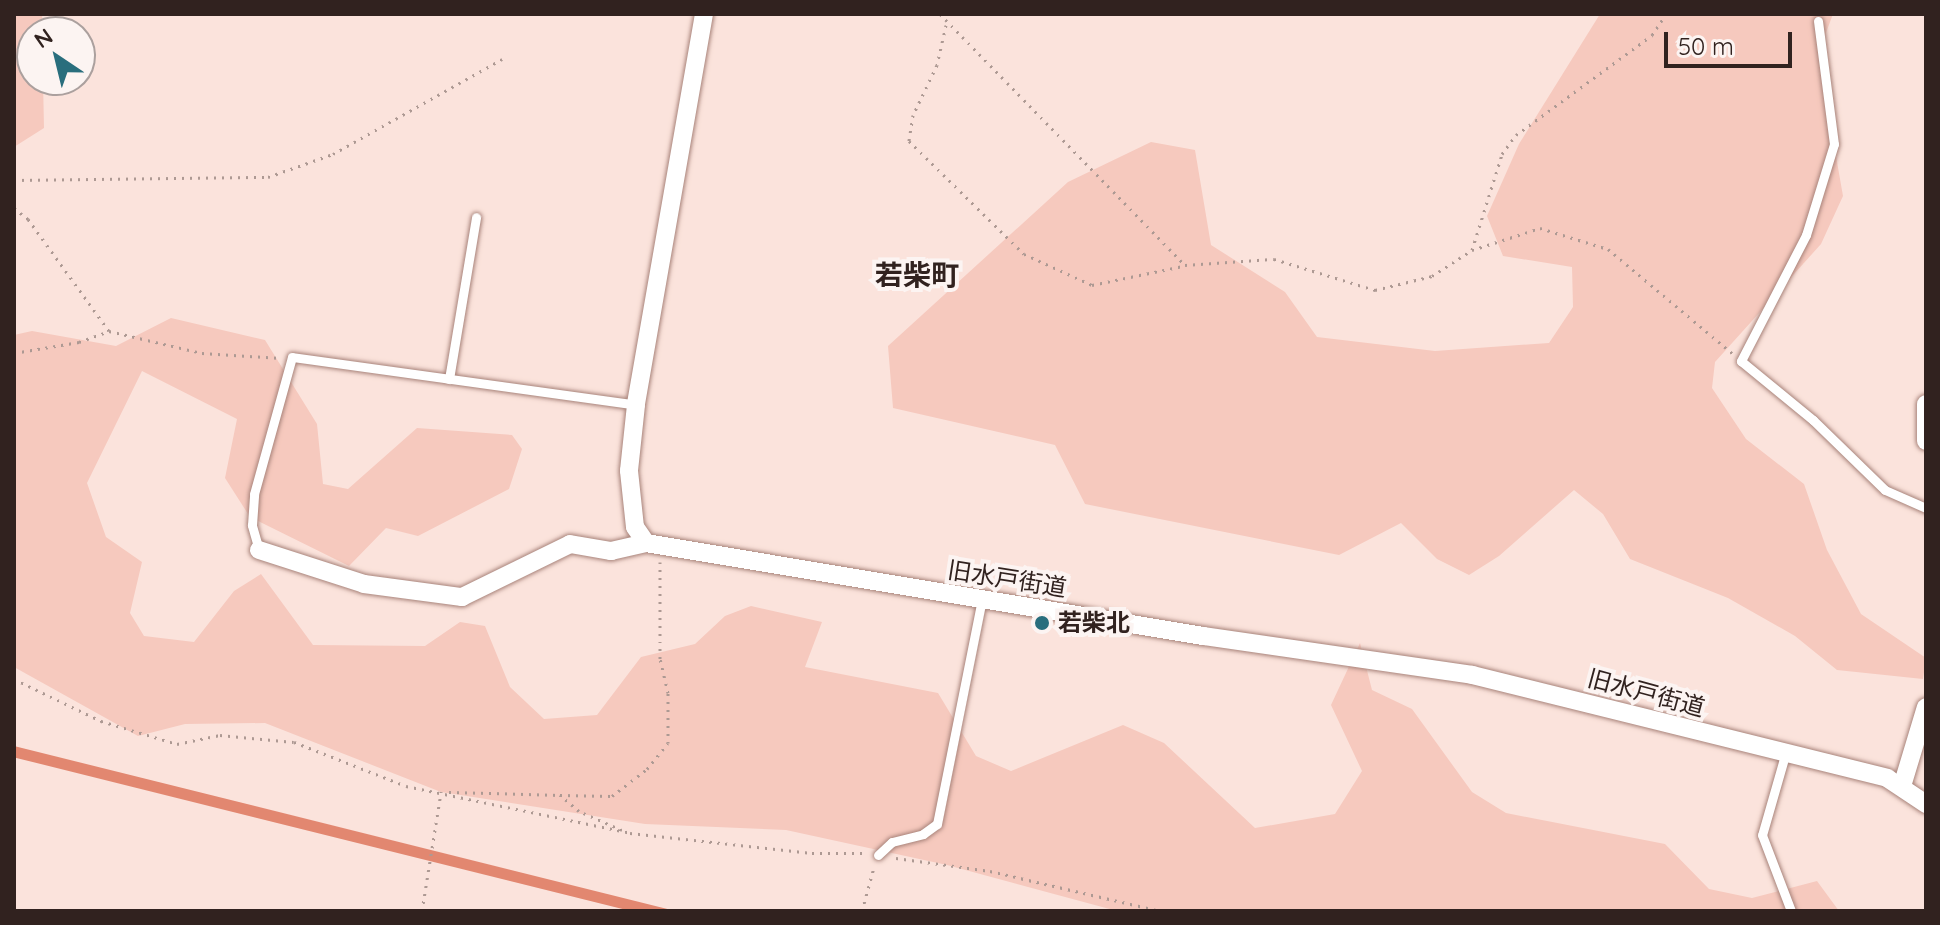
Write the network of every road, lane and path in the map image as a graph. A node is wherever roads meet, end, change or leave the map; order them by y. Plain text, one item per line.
1 (704, 14) edge
2 (940, 14) edge
3 (1666, 14) edge
4 (1818, 21) dead end
5 (946, 25) junction
6 (502, 59) dead end
7 (14, 180) edge
8 (14, 208) edge
9 (476, 217) dead end
10 (1472, 250) junction
11 (1185, 265) junction
12 (109, 331) junction
13 (14, 353) edge
14 (292, 357) junction
15 (1741, 361) junction
16 (449, 379) junction
17 (1926, 404) edge
18 (636, 405) junction
19 (1926, 441) edge
20 (1926, 508) edge
21 (653, 545) junction
22 (259, 550) joint
23 (982, 599) junction
24 (14, 679) edge
25 (1926, 707) edge
26 (1785, 755) junction
27 (1903, 783) junction
28 (441, 792) junction
29 (560, 795) junction
30 (1926, 804) edge
31 (630, 833) junction
32 (878, 855) junction
33 (422, 911) edge
34 (862, 911) edge
35 (1160, 911) edge
36 (1791, 911) edge

1 - 18 street
2 - 5 path
3 - 10 path
4 - 15 lane
5 - 11 path
5 - 11 path
6 - 7 path
8 - 12 path
9 - 16 lane
10 - 11 path
10 - 15 path
12 - 13 path
12 - 14 path
14 - 16 lane
14 - 22 lane
15 - 20 lane
16 - 18 lane
17 - 19 street
18 - 21 street
21 - 22 street, 旧水戸街道
21 - 23 street, 旧水戸街道
21 - 29 path
23 - 26 street, 旧水戸街道
23 - 32 lane
24 - 28 path
25 - 27 street
26 - 27 street, 旧水戸街道
26 - 36 lane
27 - 30 street, 旧水戸街道
28 - 29 path
28 - 31 path
28 - 33 path
29 - 31 path
31 - 32 path
32 - 34 path
32 - 35 path

